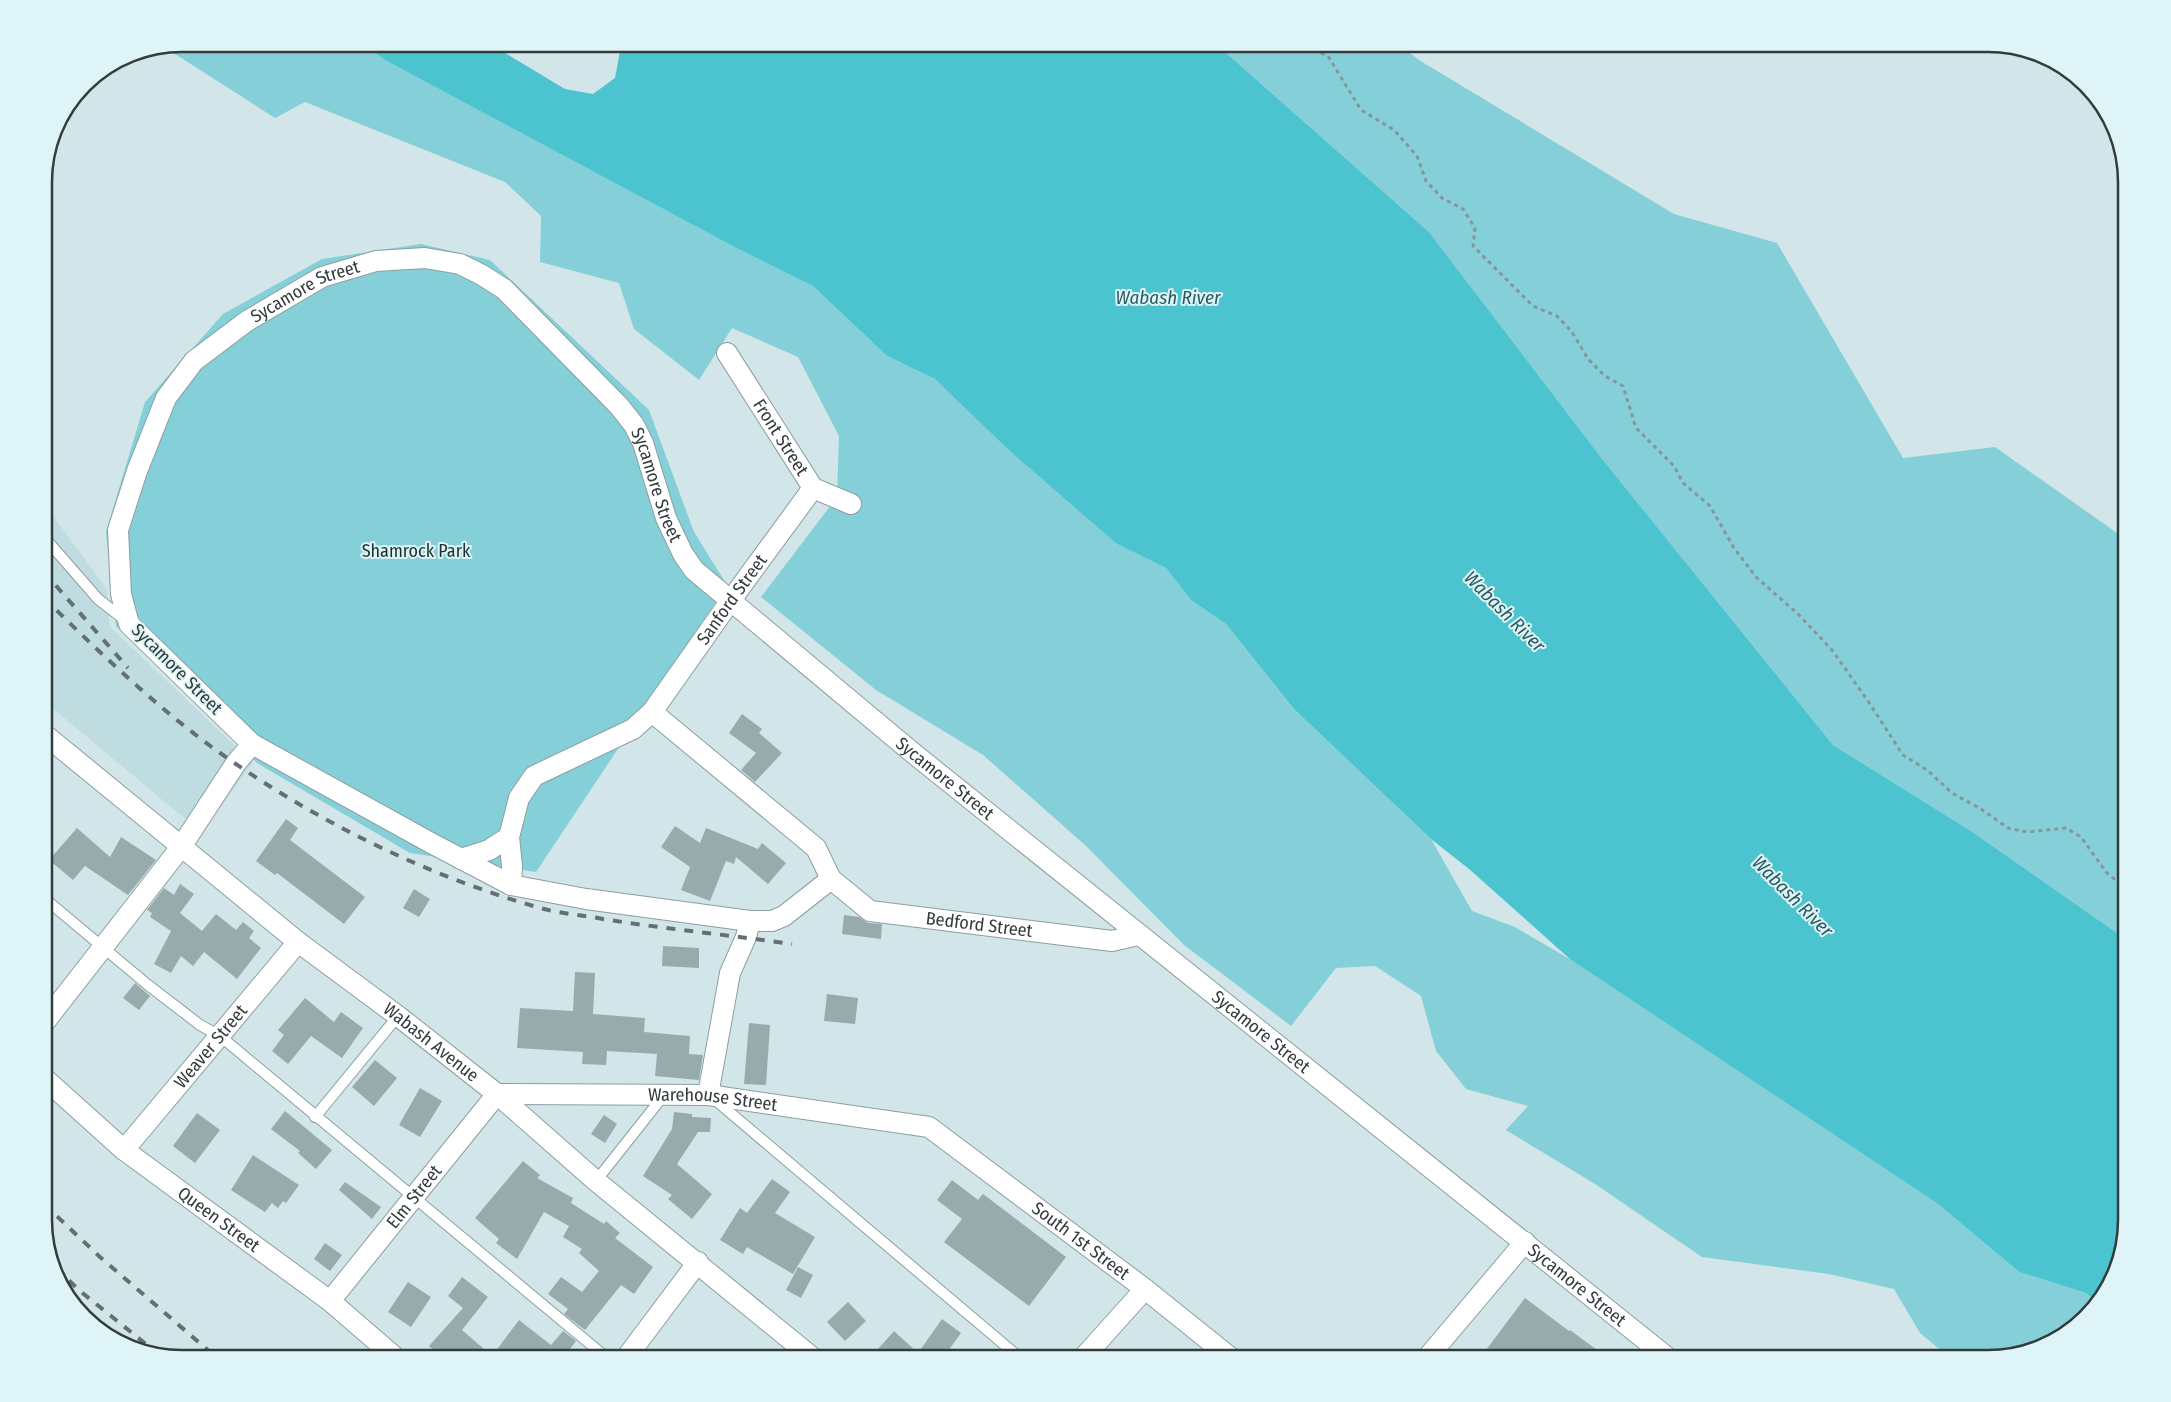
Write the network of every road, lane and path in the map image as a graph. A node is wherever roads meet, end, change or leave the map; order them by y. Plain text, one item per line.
1 (1318, 52) edge
2 (727, 353) dead end
3 (814, 488) junction
4 (850, 504) dead end
5 (53, 547) edge
6 (730, 600) junction
7 (130, 624) junction
8 (652, 712) junction
9 (53, 741) edge
10 (252, 744) junction
11 (509, 837) junction
12 (182, 847) junction
13 (461, 858) junction
14 (831, 879) junction
15 (2118, 882) edge
16 (512, 885) junction
17 (53, 906) edge
18 (750, 921) junction
19 (1138, 935) junction
20 (298, 942) junction
21 (102, 948) junction
22 (53, 1011) edge
23 (398, 1016) junction
24 (220, 1036) junction
25 (53, 1086) edge
26 (497, 1094) junction
27 (664, 1095) junction
28 (708, 1095) junction
29 (315, 1116) junction
30 (929, 1127) joint
31 (124, 1150) junction
32 (596, 1181) junction
33 (413, 1198) junction
34 (1525, 1242) junction
35 (698, 1262) junction
36 (1146, 1289) junction
37 (330, 1301) junction
38 (387, 1350) edge
39 (597, 1350) edge
40 (632, 1350) edge
41 (802, 1350) edge
42 (1011, 1350) edge
43 (1091, 1350) edge
44 (1221, 1350) edge
45 (1434, 1350) edge
46 (1658, 1350) edge

1 - 15 path
2 - 3 street, Front Street
3 - 4 street, Front Street
3 - 6 street, Sanford Street
5 - 7 lane
6 - 7 street, Sycamore Street
6 - 8 street, Sanford Street
6 - 19 street, Sycamore Street
7 - 10 street, Sycamore Street
8 - 11 street, Sanford Street
8 - 14 street, Bedford Street
9 - 12 street, Wabash Avenue
10 - 12 street
10 - 13 street, Sycamore Street
11 - 13 street
11 - 16 street
12 - 20 street, Wabash Avenue
12 - 21 street
13 - 16 street, Sycamore Street
14 - 18 street
14 - 19 street, Bedford Street
16 - 18 street, Sycamore Street
17 - 21 lane
18 - 28 street
19 - 34 street, Sycamore Street
20 - 23 street, Wabash Avenue
20 - 24 street, Weaver Street
21 - 22 street
21 - 24 lane
23 - 26 street, Wabash Avenue
23 - 29 lane
24 - 29 lane
24 - 31 street, Weaver Street
25 - 31 street, Queen Street
26 - 27 street, Warehouse Street
26 - 32 street, Wabash Avenue
26 - 33 street, Elm Street
27 - 28 street, Warehouse Street
27 - 32 lane
28 - 30 street, Warehouse Street
28 - 42 lane
29 - 33 lane
30 - 36 street, South 1st Street
31 - 37 street, Queen Street
32 - 35 street, Wabash Avenue
33 - 37 street, Elm Street
33 - 39 lane
34 - 45 street
34 - 46 street, Sycamore Street
35 - 40 street
35 - 41 street, Wabash Avenue
36 - 43 street
36 - 44 street, South 1st Street
37 - 38 street, Queen Street

